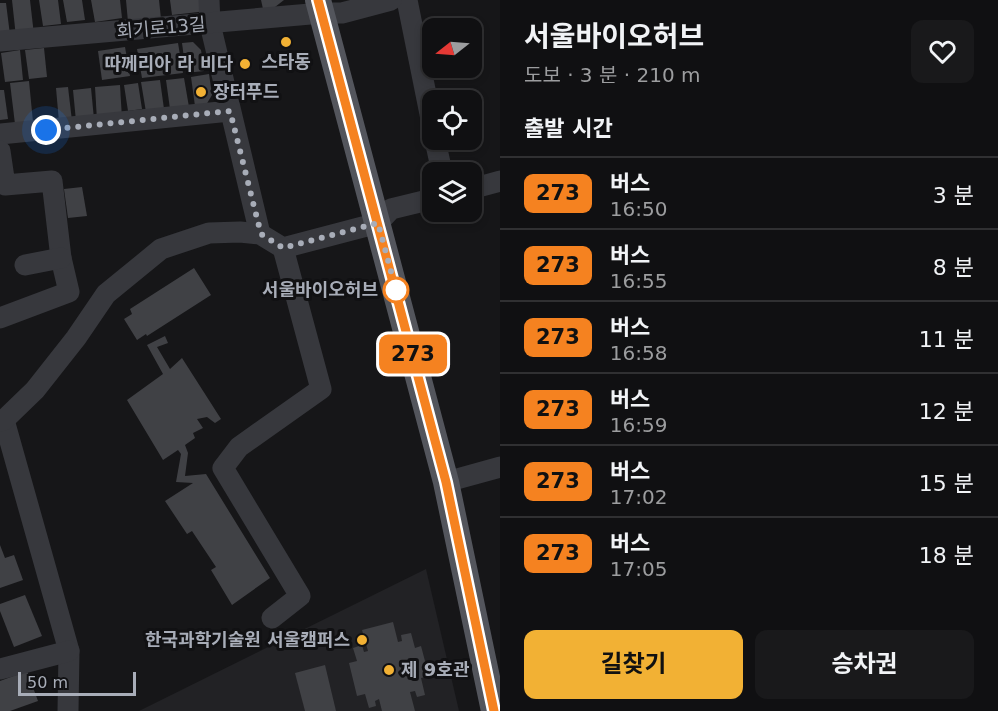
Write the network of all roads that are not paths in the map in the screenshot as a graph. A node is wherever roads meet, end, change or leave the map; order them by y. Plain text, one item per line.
1 (209, 0) edge
2 (391, 0) edge
3 (407, 0) edge
4 (320, 7) edge
5 (210, 24) junction
6 (0, 41) edge
7 (425, 90) edge
8 (230, 111) junction
9 (0, 134) edge
10 (0, 151) edge
11 (422, 201) edge
12 (378, 223) junction
13 (261, 234) junction
14 (283, 248) junction
15 (61, 258) junction
16 (25, 265) dead end
17 (0, 318) edge
18 (2, 421) edge
19 (500, 467) edge
20 (446, 482) junction
21 (272, 618) dead end
22 (69, 651) junction
23 (0, 669) edge
24 (68, 711) edge
25 (494, 711) edge

1 - 5 street
2 - 4 street, 회기로13길
3 - 7 street
4 - 5 street, 회기로13길
4 - 12 main road
5 - 6 street, 회기로13길
5 - 8 street
8 - 9 street
8 - 13 street
10 - 15 street
11 - 12 street
12 - 14 street
12 - 20 main road
13 - 14 street
13 - 18 street
14 - 21 street
15 - 16 street
15 - 17 street
18 - 22 street
19 - 20 street
20 - 25 main road
22 - 23 street
22 - 24 street

